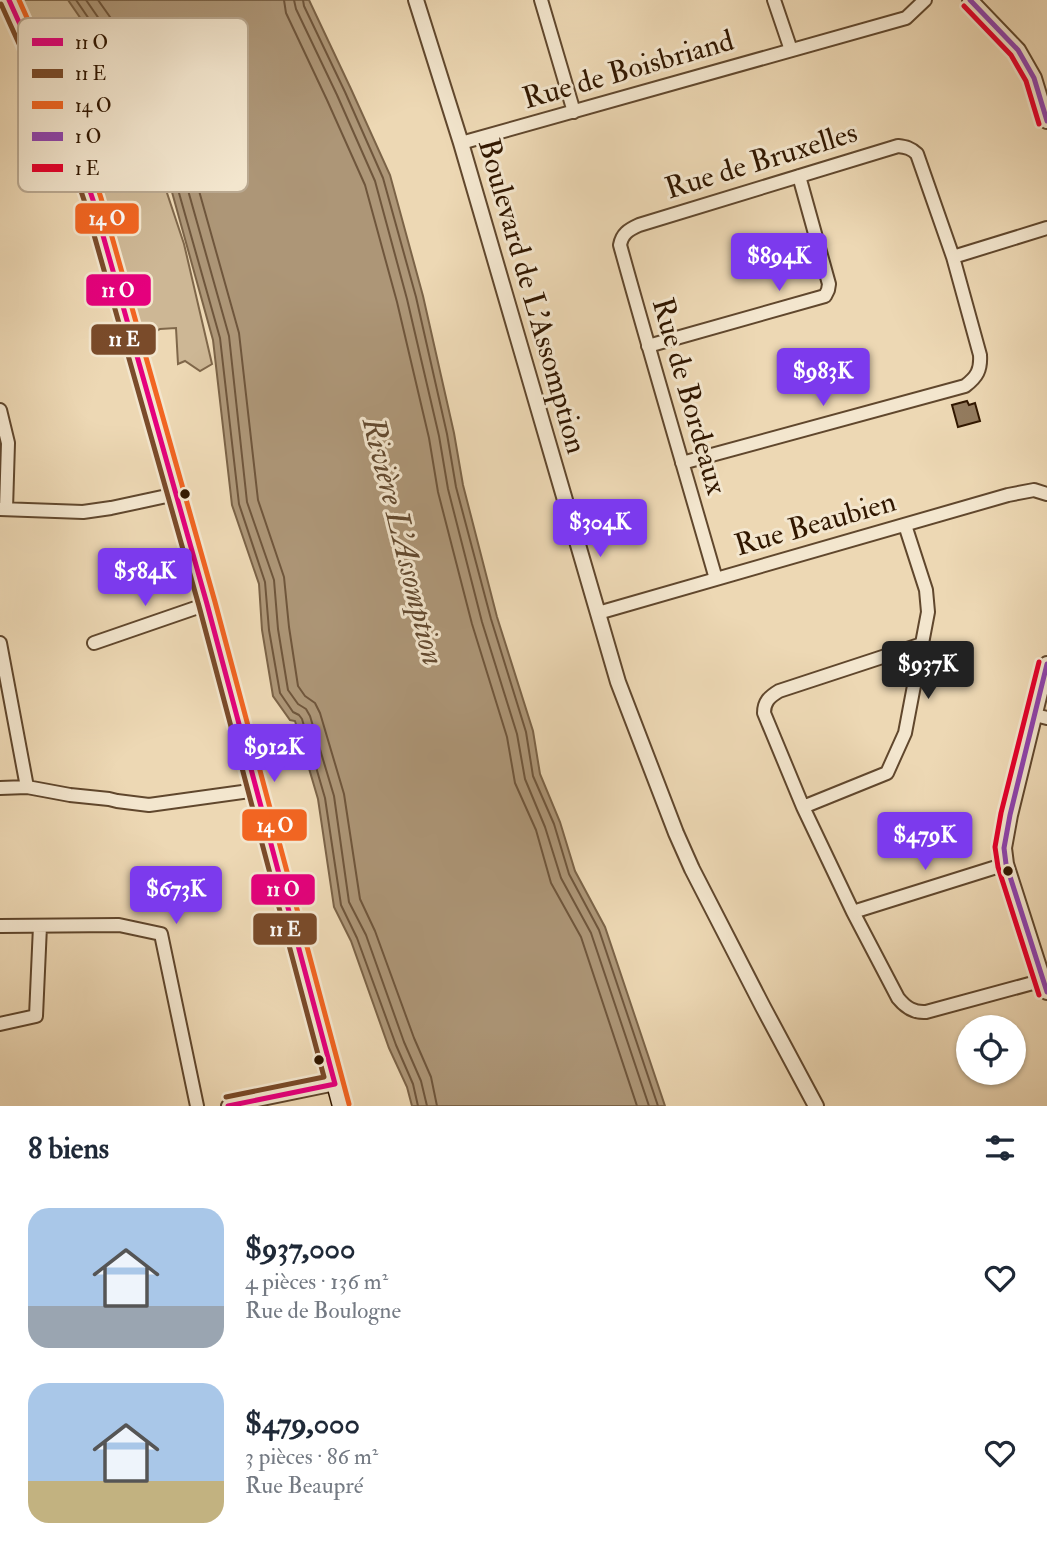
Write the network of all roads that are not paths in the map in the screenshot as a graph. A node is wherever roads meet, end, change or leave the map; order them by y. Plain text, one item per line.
1 (9, 0) edge
2 (416, 0) edge
3 (541, 0) edge
4 (774, 0) edge
5 (925, 0) edge
6 (970, 0) edge
7 (18, 19) edge
8 (791, 50) junction
9 (1041, 76) edge
10 (574, 112) junction
11 (1047, 121) edge
12 (461, 143) junction
13 (799, 176) junction
14 (90, 192) edge
15 (1047, 228) edge
16 (629, 229) joint
17 (953, 257) junction
18 (648, 346) junction
19 (0, 410) edge
20 (682, 463) junction
21 (176, 494) junction
22 (1047, 494) edge
23 (3, 509) edge
24 (905, 524) junction
25 (716, 579) junction
26 (207, 604) junction
27 (598, 613) junction
28 (0, 643) edge
29 (94, 643) dead end
30 (922, 644) junction
31 (1047, 664) edge
32 (1041, 717) edge
33 (27, 787) junction
34 (0, 788) edge
35 (257, 790) junction
36 (803, 807) junction
37 (1006, 864) junction
38 (853, 912) junction
39 (0, 926) edge
40 (40, 926) junction
41 (1045, 986) edge
42 (0, 1024) edge
43 (335, 1084) junction
44 (197, 1106) edge
45 (228, 1106) edge
46 (341, 1106) edge
47 (817, 1106) edge

1 - 7 main road
2 - 12 street, Boulevard de L'Assomption
3 - 10 street
4 - 8 street
5 - 8 street, Rue de Boisbriand
6 - 9 street
8 - 10 street, Rue de Boisbriand
9 - 11 street
10 - 12 street, Rue de Boisbriand
12 - 27 street, Boulevard de L'Assomption
13 - 16 street, Rue de Bruxelles
13 - 17 street, Rue de Bruxelles
13 - 18 street
14 - 21 main road
15 - 17 street
16 - 18 street, Rue de Bordeaux
17 - 20 street
18 - 20 street, Rue de Bordeaux
19 - 23 street
20 - 25 street, Rue de Bordeaux
21 - 23 street
21 - 26 main road
22 - 24 street, Rue Beaubien
24 - 25 street, Rue Beaubien
24 - 30 street
25 - 27 street, Rue Beaubien
26 - 29 street
26 - 35 main road
27 - 47 street, Boulevard de L'Assomption
28 - 33 street
30 - 36 street
30 - 36 street
31 - 32 street
32 - 37 street
33 - 34 street
33 - 35 street
35 - 43 main road
36 - 38 street
37 - 38 street
37 - 41 street
38 - 41 street
39 - 40 street
40 - 42 street
40 - 44 street
43 - 45 street
43 - 46 main road

